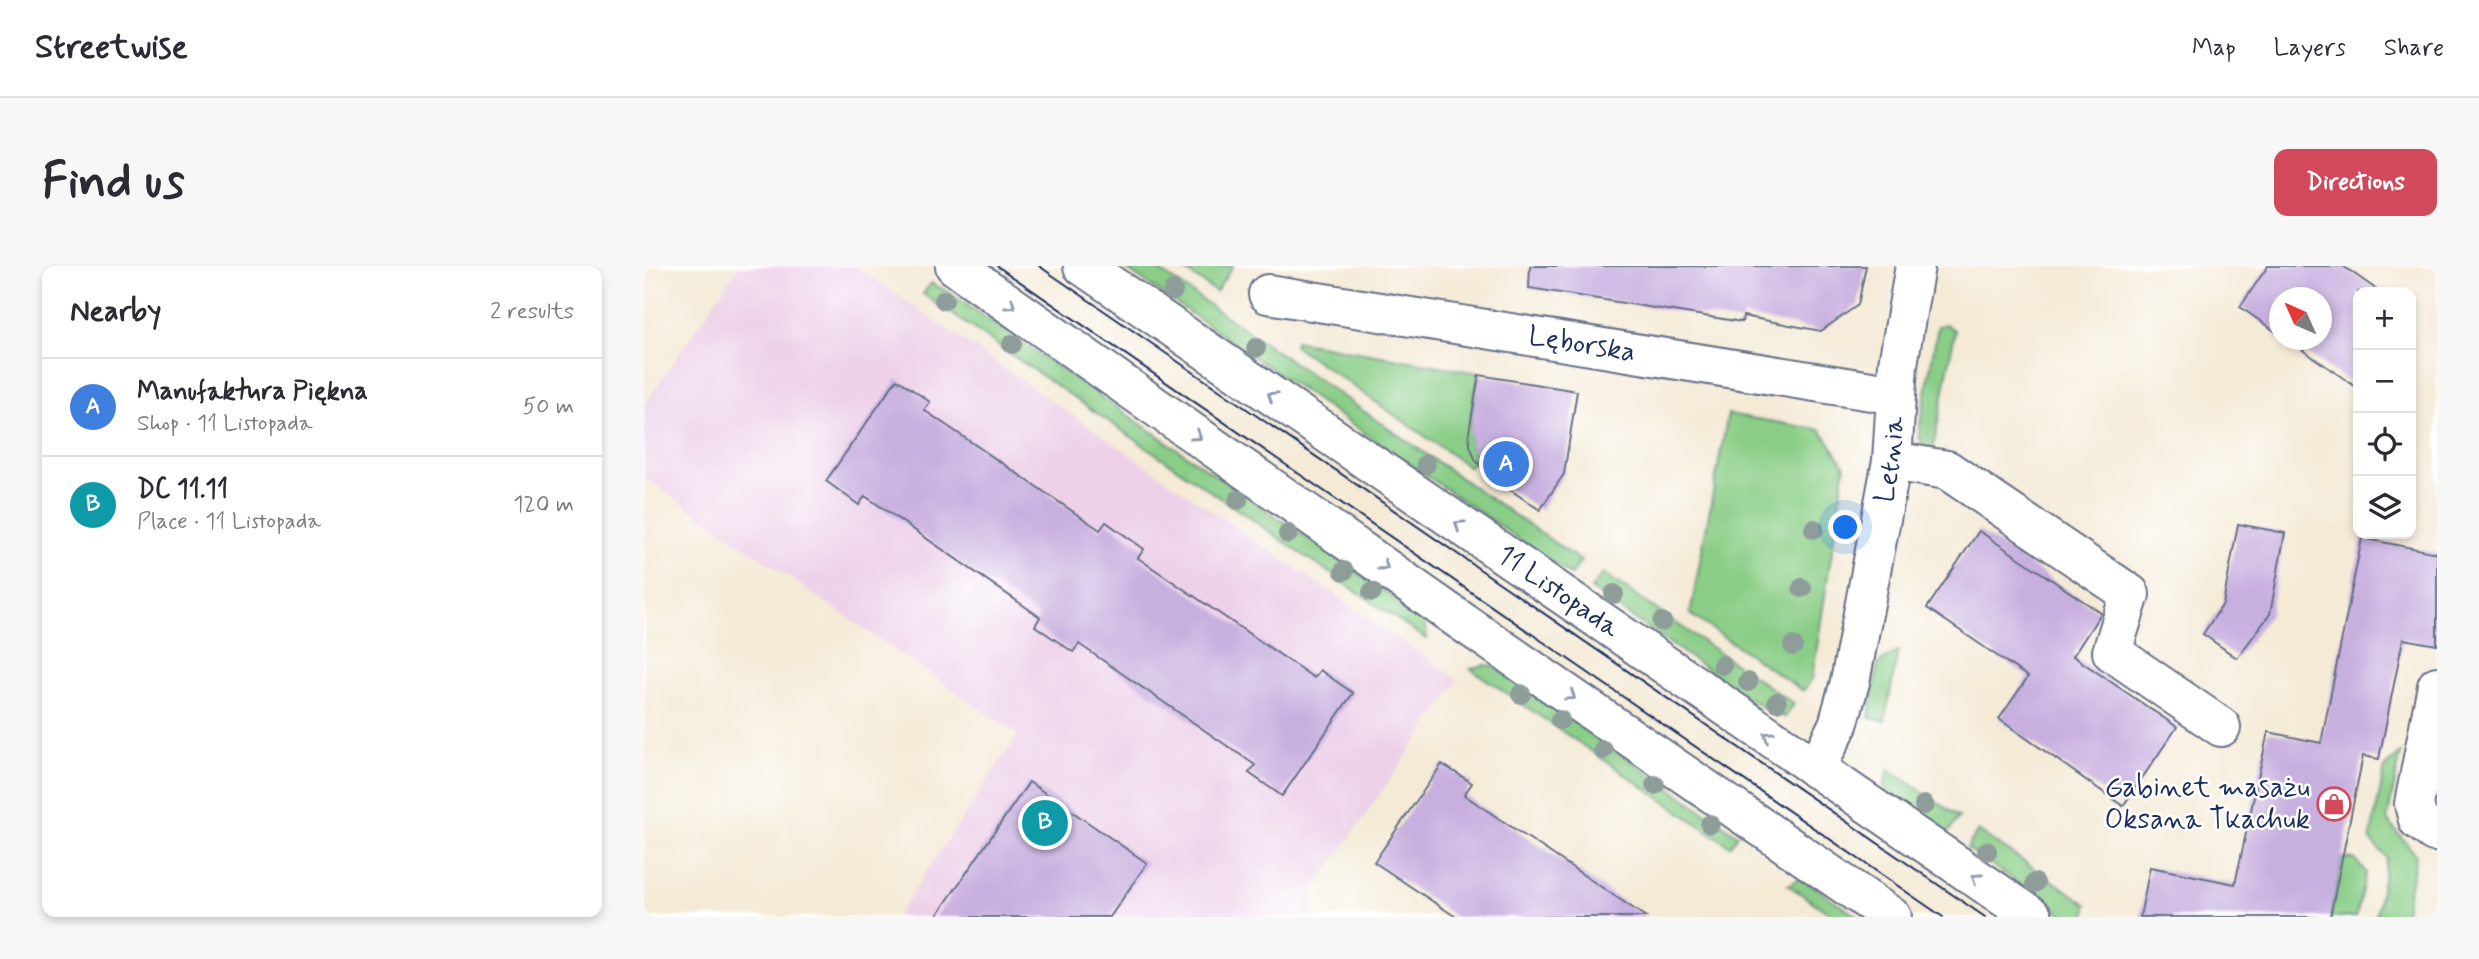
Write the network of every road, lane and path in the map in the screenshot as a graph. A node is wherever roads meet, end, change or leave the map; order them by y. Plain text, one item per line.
1 (955, 266) edge
2 (1083, 266) edge
3 (1915, 266) edge
4 (1268, 294) dead end
5 (1896, 396) junction
6 (1892, 461) junction
7 (2437, 686) edge
8 (2221, 727) dead end
9 (1816, 769) junction
10 (2434, 832) dead end
11 (1892, 917) edge
12 (2033, 917) edge

1 -> 11 street
9 -> 2 street, 11 Listopada
3 - 5 street, Letnia
4 - 5 street, Lęborska
5 - 6 street, Letnia
6 - 8 street
6 - 9 street, Letnia
7 - 10 street
12 -> 9 street, 11 Listopada

